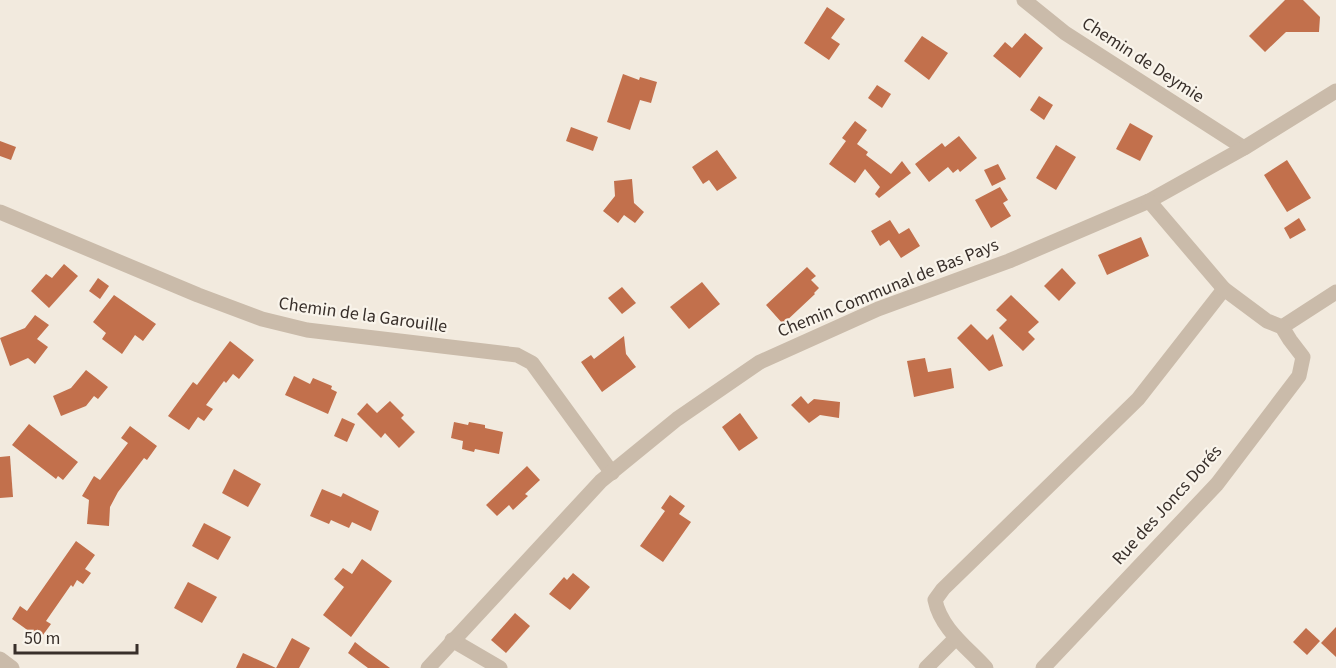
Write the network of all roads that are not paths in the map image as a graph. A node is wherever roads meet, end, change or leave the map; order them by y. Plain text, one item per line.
1 (1024, 0) edge
2 (1336, 90) edge
3 (1244, 148) junction
4 (1149, 201) junction
5 (0, 212) edge
6 (1224, 289) junction
7 (1336, 292) edge
8 (1282, 327) junction
9 (612, 473) junction
10 (956, 638) junction
11 (453, 639) junction
12 (0, 659) edge
13 (12, 668) edge
14 (428, 668) edge
15 (500, 668) edge
16 (926, 668) edge
17 (986, 668) edge
18 (1043, 668) edge

1 - 3 street, Chemin de Deymie
2 - 3 street, Chemin Communal de Bas Pays
3 - 4 street, Chemin Communal de Bas Pays
4 - 6 street, Rue des Joncs Dorés
4 - 9 street, Chemin Communal de Bas Pays
5 - 9 street, Chemin de la Garouille
6 - 8 street, Rue des Joncs Dorés
6 - 10 street
7 - 8 street
8 - 18 street, Rue des Joncs Dorés
9 - 11 street, Chemin Communal de Bas Pays
10 - 16 street
10 - 17 street
11 - 14 street, Chemin Communal de Bas Pays
11 - 15 street
12 - 13 street

